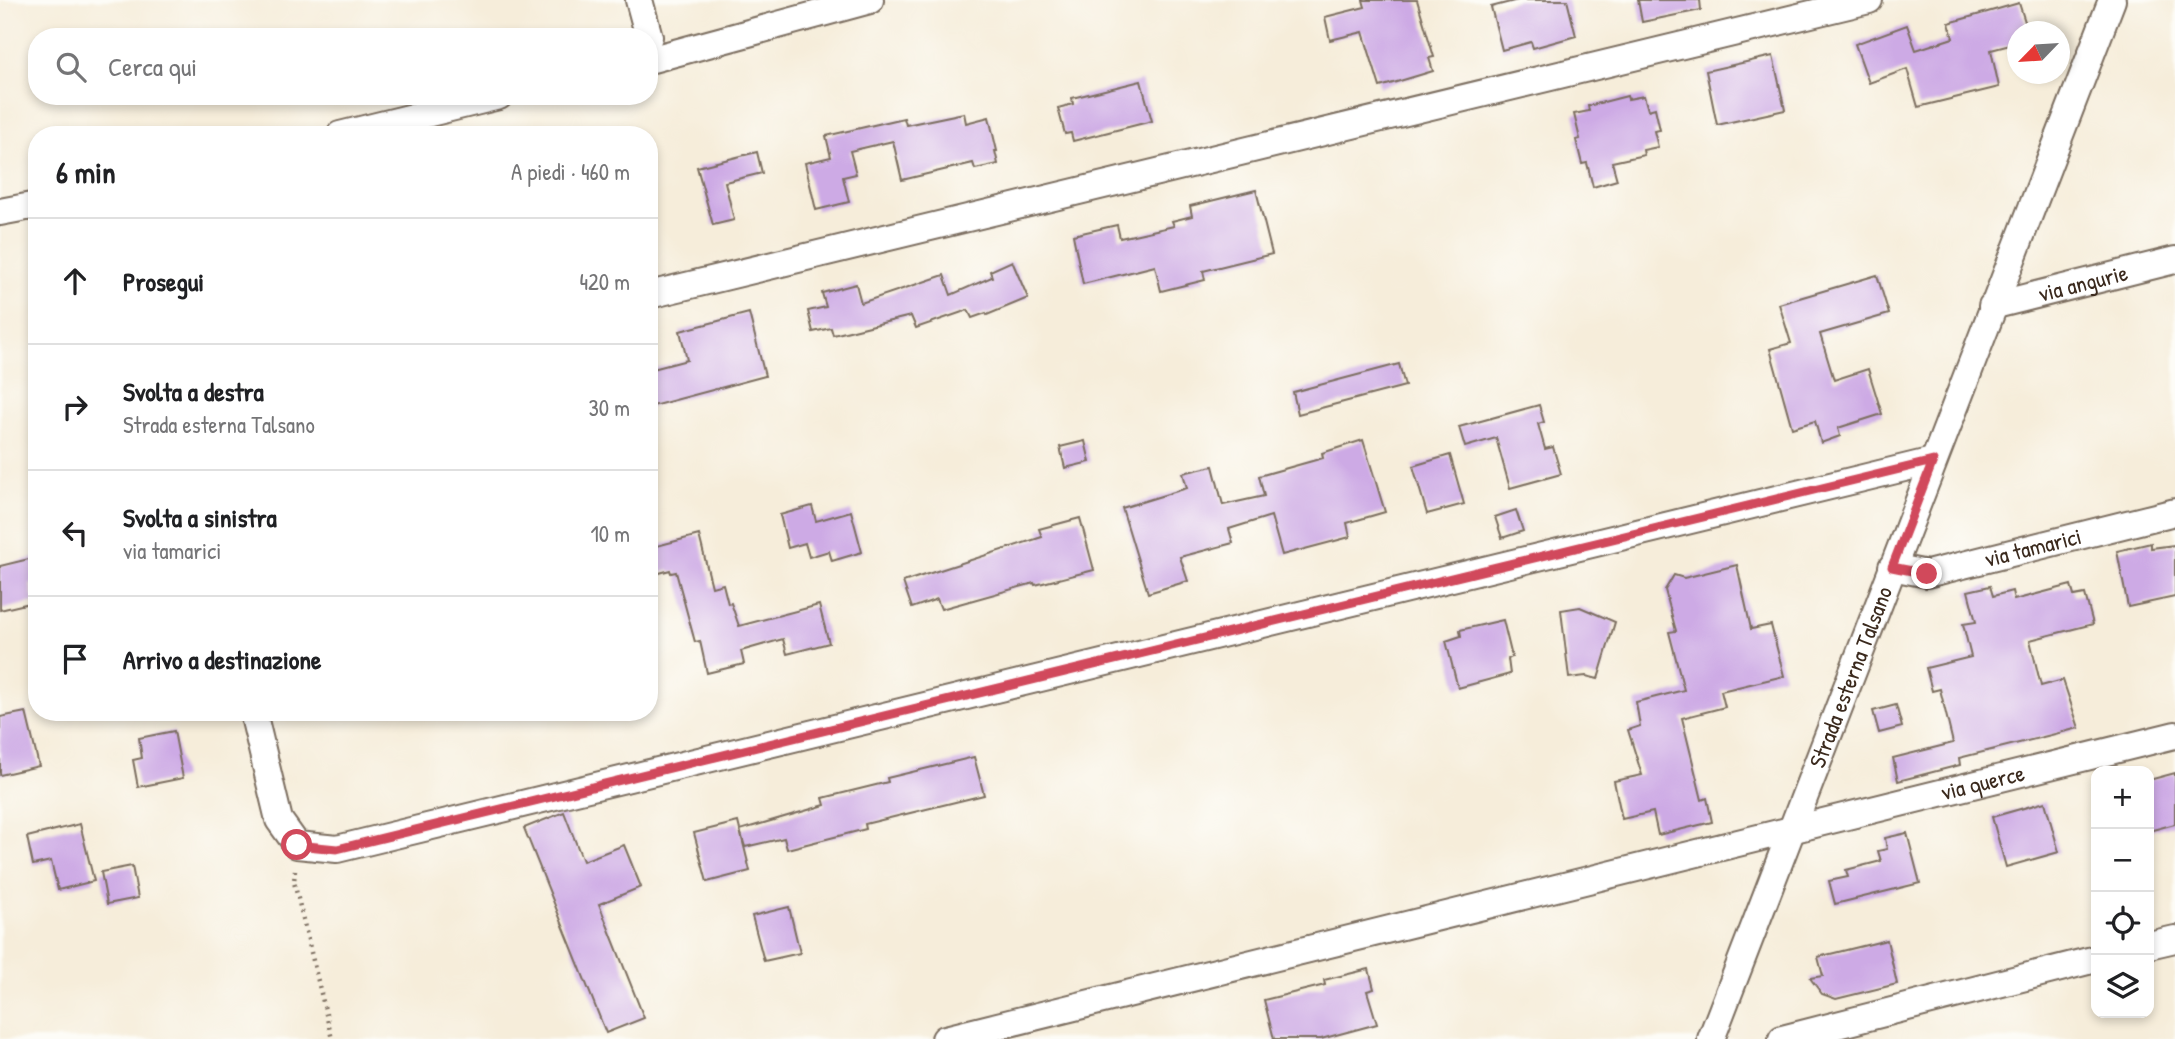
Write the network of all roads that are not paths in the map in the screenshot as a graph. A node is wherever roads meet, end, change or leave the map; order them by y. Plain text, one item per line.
1 (639, 0) edge
2 (870, 0) edge
3 (1869, 0) edge
4 (2112, 0) edge
5 (645, 28) edge
6 (658, 47) edge
7 (462, 105) edge
8 (377, 126) edge
9 (28, 207) edge
10 (0, 212) edge
11 (2175, 260) edge
12 (658, 293) edge
13 (1992, 306) junction
14 (1933, 461) junction
15 (2175, 512) edge
16 (1892, 567) junction
17 (255, 721) edge
18 (2175, 736) edge
19 (1791, 830) junction
20 (2175, 939) edge
21 (2154, 944) edge
22 (2091, 960) edge
23 (945, 1039) edge
24 (1711, 1039) edge
25 (1782, 1039) edge

1 - 5 street
2 - 6 street
3 - 12 street
4 - 13 street, Strada esterna Talsano
7 - 8 street
9 - 10 street
11 - 13 street, via angurie
13 - 14 street, Strada esterna Talsano
14 - 16 street, Strada esterna Talsano
14 - 17 street
15 - 16 street, via tamarici
16 - 19 street, Strada esterna Talsano
18 - 19 street, via querce
19 - 23 street, via querce
19 - 24 street, Strada esterna Talsano
20 - 21 street
22 - 25 street

